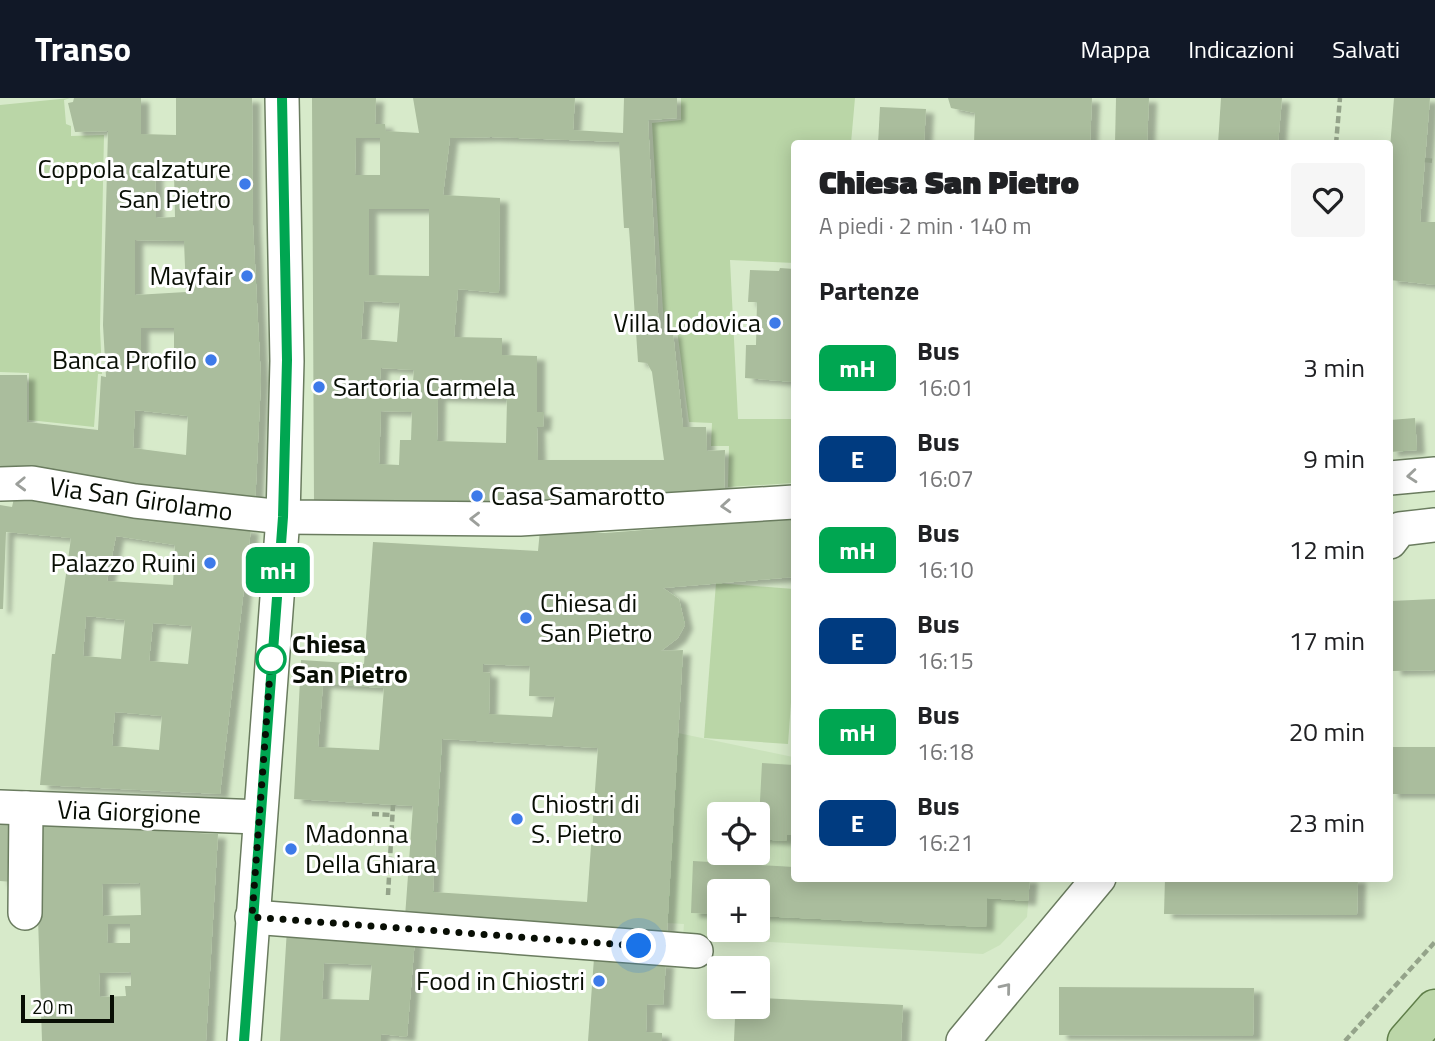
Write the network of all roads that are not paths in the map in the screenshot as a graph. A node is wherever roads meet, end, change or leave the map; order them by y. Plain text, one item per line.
1 (282, 98) edge
2 (1435, 474) edge
3 (1393, 478) edge
4 (0, 484) edge
5 (791, 502) edge
6 (283, 517) junction
7 (1435, 526) edge
8 (1393, 531) edge
9 (13, 808) edge
10 (259, 817) junction
11 (1096, 882) edge
12 (25, 913) dead end
13 (252, 917) junction
14 (695, 951) dead end
15 (1435, 1009) edge
16 (244, 1041) edge
17 (963, 1041) edge
18 (1407, 1041) edge

1 - 6 street
2 -> 3 street
6 -> 4 street, Via San Girolamo
5 -> 6 street, Via San Girolamo
6 - 10 street
7 - 8 street
9 - 10 street, Via Giorgione
9 - 12 street
10 - 13 street
17 -> 11 street
13 - 14 street
13 - 16 street
15 - 18 main road

